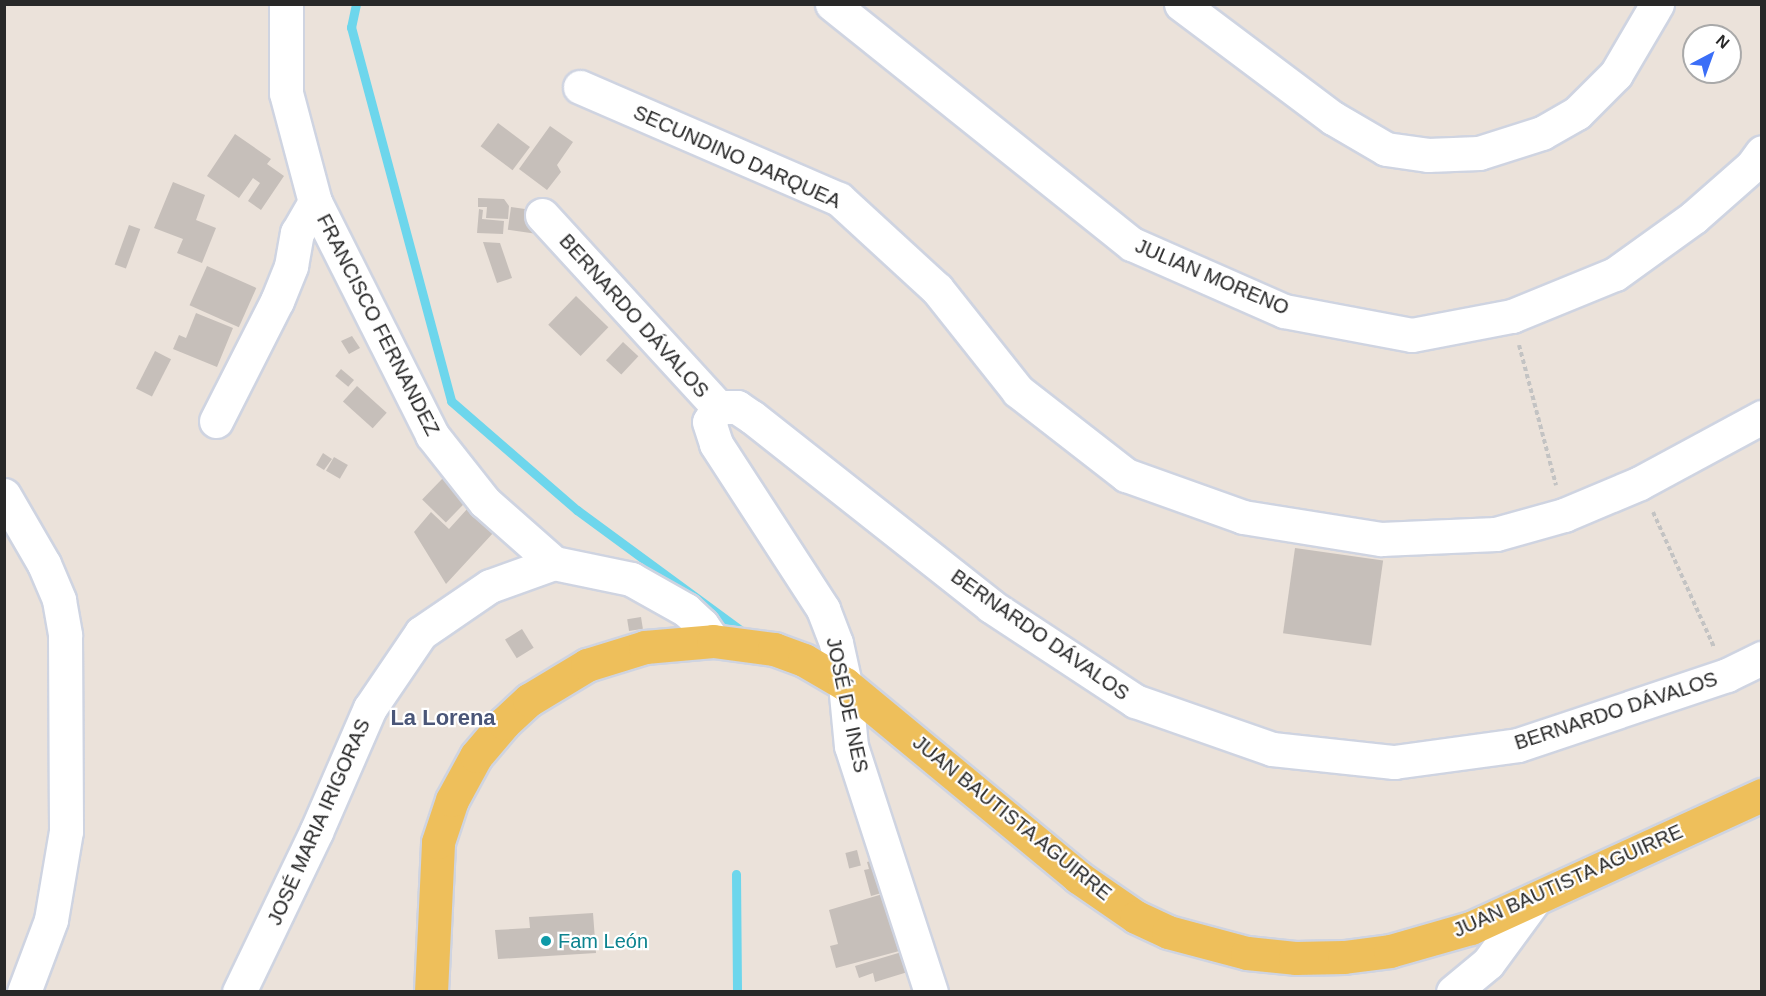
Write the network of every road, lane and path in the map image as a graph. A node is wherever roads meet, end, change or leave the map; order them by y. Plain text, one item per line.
1 (286, 4) edge
2 (832, 4) edge
3 (1181, 4) edge
4 (1657, 4) edge
5 (580, 87) dead end
6 (1761, 152) edge
7 (315, 202) junction
8 (542, 215) dead end
9 (1512, 316) junction
10 (718, 407) junction
11 (1761, 417) edge
12 (216, 421) dead end
13 (1640, 483) junction
14 (4, 495) edge
15 (1564, 515) junction
16 (554, 563) junction
17 (712, 641) junction
18 (1761, 658) edge
19 (1727, 675) junction
20 (845, 684) junction
21 (1761, 795) edge
22 (1535, 899) junction
23 (24, 992) edge
24 (239, 992) edge
25 (432, 992) edge
26 (931, 992) edge
27 (1453, 992) edge

1 - 7 street, FRANCISCO FERNANDEZ
2 - 9 street, JULIAN MORENO
3 - 4 street
5 - 15 street, SECUNDINO DARQUEA
6 - 9 street, JULIAN MORENO
7 - 12 street
7 - 16 street, FRANCISCO FERNANDEZ
8 - 10 street, BERNARDO DÁVALOS
9 - 15 path
10 - 19 street, BERNARDO DÁVALOS
10 - 20 street, JOSÉ DE INES
11 - 13 street, SECUNDINO DARQUEA
13 - 15 street, SECUNDINO DARQUEA
13 - 19 path
14 - 23 street
16 - 17 street
16 - 24 street, JOSÉ MARIA IRIGORAS
17 - 20 main road, JUAN BAUTISTA AGUIRRE
17 - 25 main road, JUAN BAUTISTA AGUIRRE
18 - 19 street, BERNARDO DÁVALOS
20 - 22 main road, JUAN BAUTISTA AGUIRRE
20 - 26 street, JOSÉ DE INES
21 - 22 main road, JUAN BAUTISTA AGUIRRE
22 - 27 street

